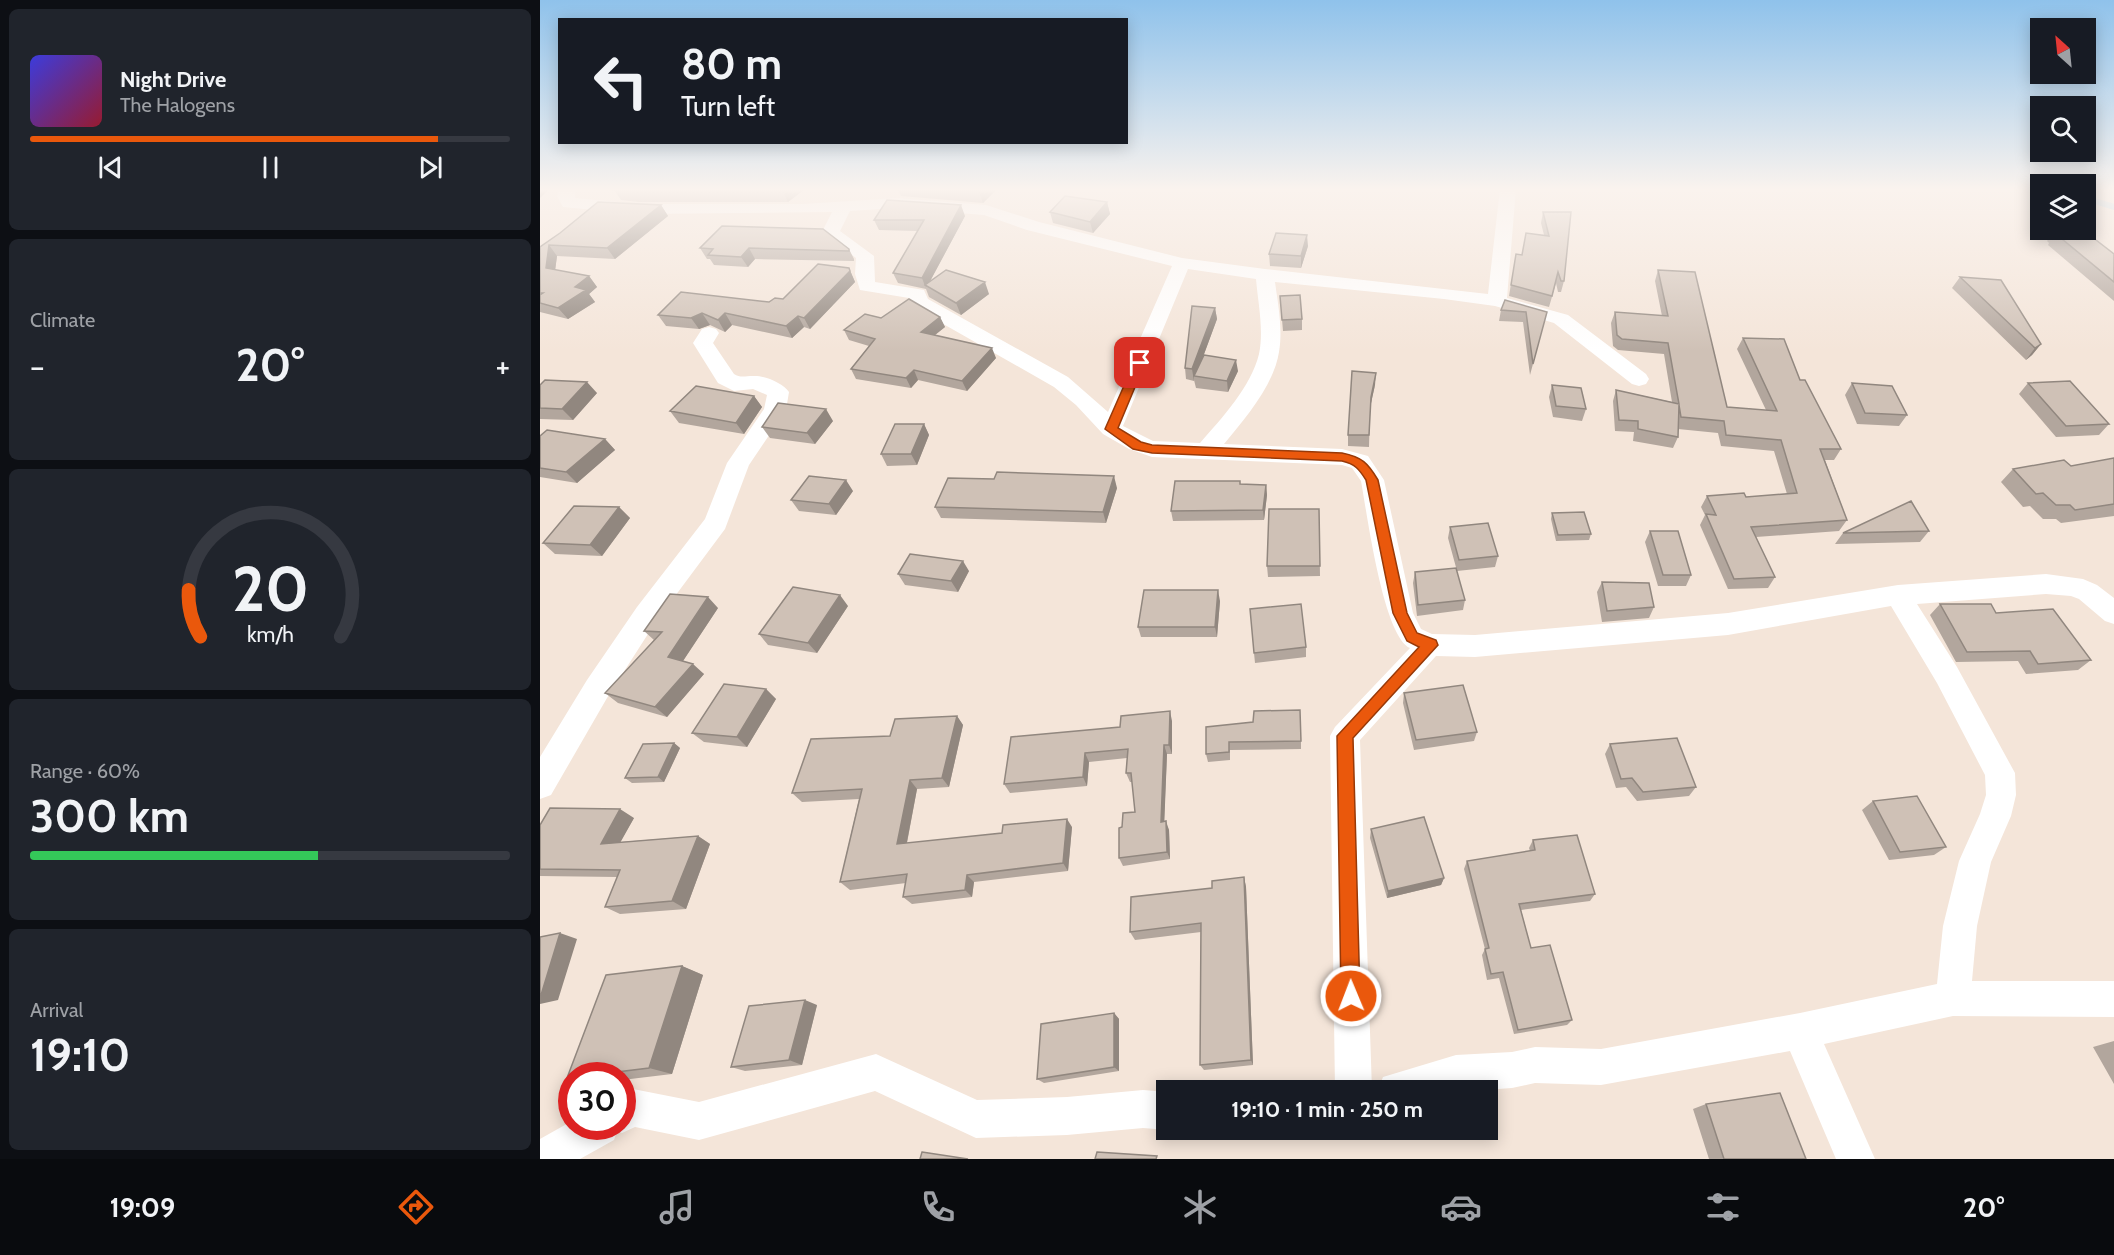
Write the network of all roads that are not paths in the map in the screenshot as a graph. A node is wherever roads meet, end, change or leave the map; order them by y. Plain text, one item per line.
1 (847, 243) edge
2 (1102, 243) edge
3 (1503, 243) edge
4 (1182, 263) junction
5 (1265, 275) junction
6 (1497, 301) junction
7 (709, 333) dead end
8 (1639, 379) dead end
9 (1111, 429) junction
10 (1206, 451) junction
11 (1898, 595) junction
12 (2114, 612) edge
13 (1430, 645) junction
14 (540, 785) edge
15 (1953, 998) junction
16 (2114, 999) edge
17 (1800, 1031) junction
18 (1353, 1080) edge
19 (1434, 1080) edge
20 (636, 1109) edge
21 (1156, 1110) edge
22 (575, 1140) edge
23 (542, 1159) edge
24 (1856, 1159) edge

1 - 9 street
2 - 4 street
3 - 6 street
4 - 5 street
4 - 9 street
5 - 6 street
5 - 10 street
6 - 8 street
7 - 14 street
9 - 10 street
10 - 13 street
11 - 12 street
11 - 13 street
11 - 15 street
13 - 18 street
15 - 16 street
15 - 17 street
17 - 19 street
17 - 24 street
20 - 21 street
22 - 23 street

